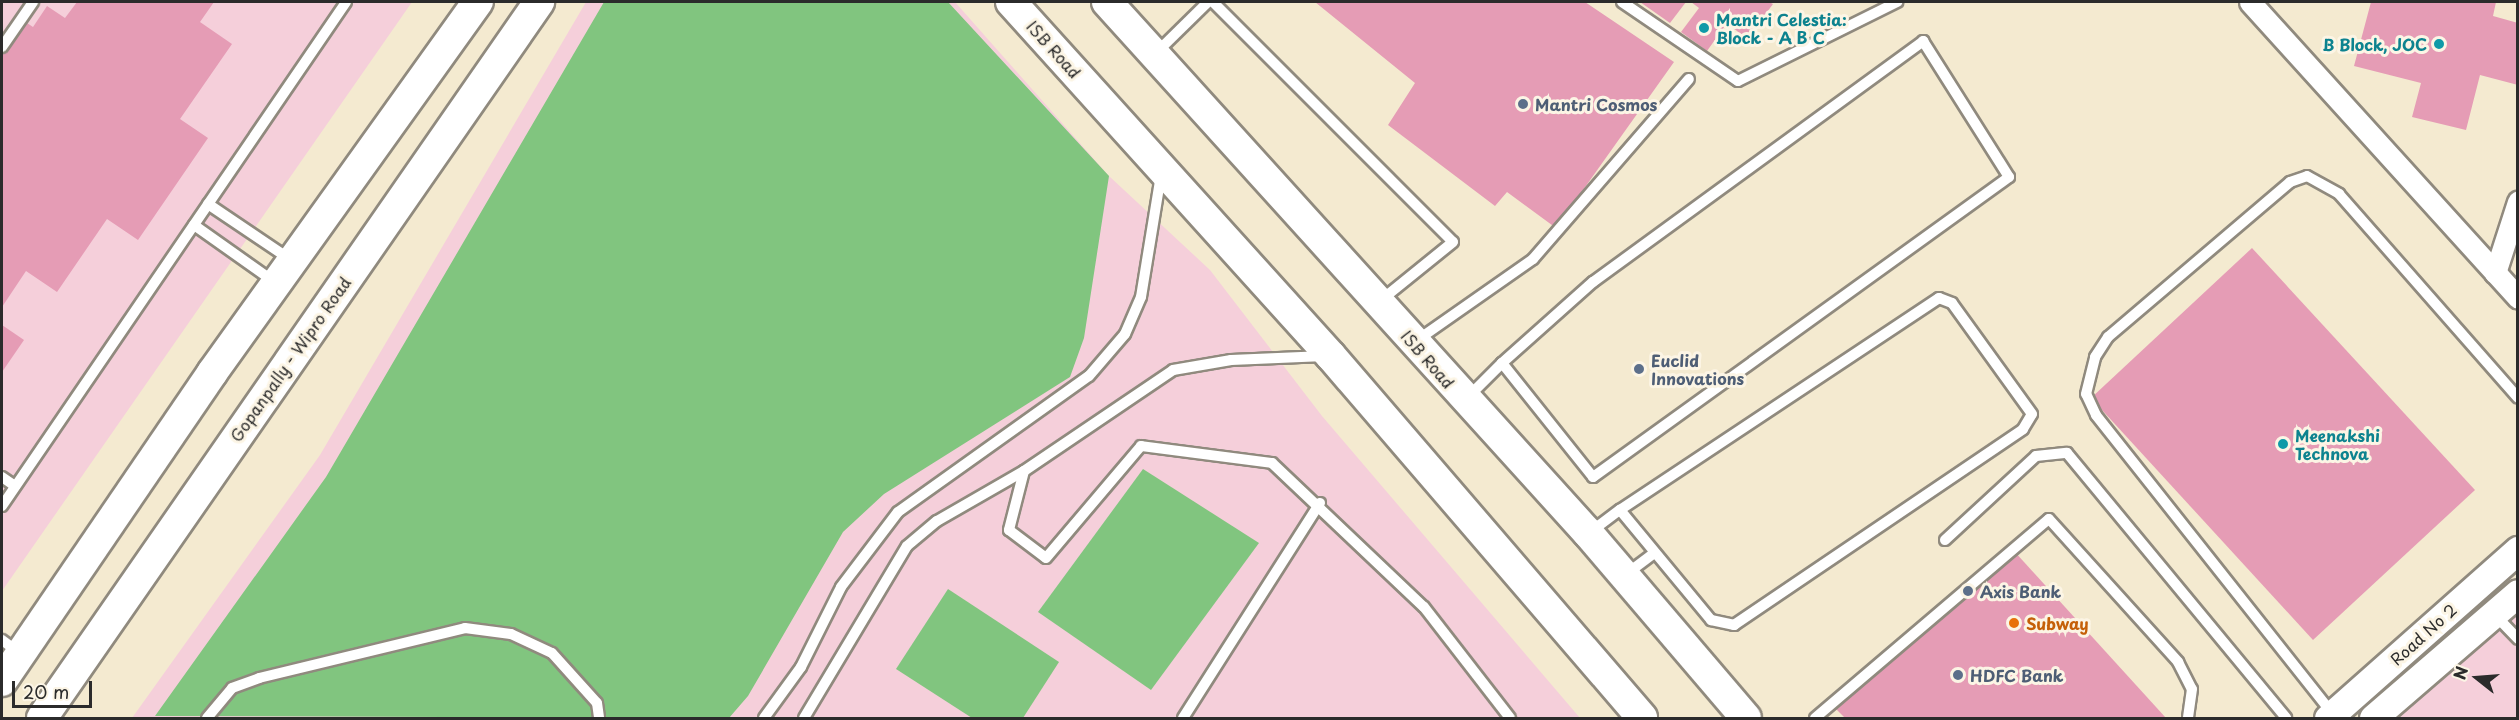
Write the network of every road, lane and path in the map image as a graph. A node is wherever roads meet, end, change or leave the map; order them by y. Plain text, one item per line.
1 (33, 2) edge
2 (346, 2) edge
3 (539, 2) edge
4 (1011, 2) edge
5 (1211, 2) edge
6 (1622, 2) edge
7 (1897, 2) edge
8 (2250, 2) edge
9 (1113, 4) edge
10 (469, 5) edge
11 (2, 47) edge
12 (1155, 54) junction
13 (1689, 79) dead end
14 (1162, 170) junction
15 (2517, 202) edge
16 (208, 204) junction
17 (194, 225) junction
18 (284, 272) junction
19 (2495, 273) junction
20 (2517, 298) edge
21 (1379, 302) junction
22 (1414, 343) junction
23 (1331, 356) junction
24 (1502, 363) junction
25 (2517, 398) edge
26 (1465, 400) junction
27 (1024, 471) junction
28 (2, 477) edge
29 (15, 486) junction
30 (1320, 503) junction
31 (2, 506) edge
32 (1620, 510) junction
33 (1588, 533) junction
34 (1946, 540) dead end
35 (2517, 550) edge
36 (1653, 554) junction
37 (1624, 576) junction
38 (2517, 593) edge
39 (2493, 614) junction
40 (2517, 639) edge
41 (11, 647) edge
42 (2, 681) edge
43 (2331, 716) edge
44 (42, 718) edge
45 (207, 718) edge
46 (599, 718) edge
47 (764, 718) edge
48 (804, 718) edge
49 (1183, 718) edge
50 (1510, 718) edge
51 (1642, 718) edge
52 (1746, 718) edge
53 (1815, 718) edge
54 (2188, 718) edge
55 (2286, 718) edge
56 (2373, 718) edge

1 - 11 lane
2 - 16 lane
3 - 44 main road, Gopanpally - Wipro Road
4 - 14 main road, ISB Road
5 - 12 lane
5 - 21 lane
6 - 7 lane
8 - 19 street
9 - 12 main road, ISB Road
10 - 18 main road
12 - 21 main road, ISB Road
13 - 22 lane
14 - 23 main road, ISB Road
14 - 47 lane
15 - 19 street
16 - 17 lane
16 - 18 lane
17 - 18 lane
17 - 29 lane
18 - 41 main road
19 - 20 street
21 - 22 main road, ISB Road
22 - 26 main road, ISB Road
23 - 27 lane
23 - 51 main road, ISB Road
24 - 24 lane
24 - 26 lane
25 - 43 lane
26 - 33 main road, ISB Road
27 - 30 lane
27 - 48 lane
28 - 29 lane
29 - 31 lane
30 - 49 lane
30 - 50 lane
32 - 33 lane
32 - 36 lane
32 - 36 lane
33 - 37 main road, ISB Road
34 - 55 lane
35 - 43 street, Road No 2
36 - 37 lane
37 - 52 main road, ISB Road
38 - 39 street, Road No 2
39 - 40 lane
39 - 56 street, Road No 2
41 - 42 main road
45 - 46 lane
53 - 54 lane

